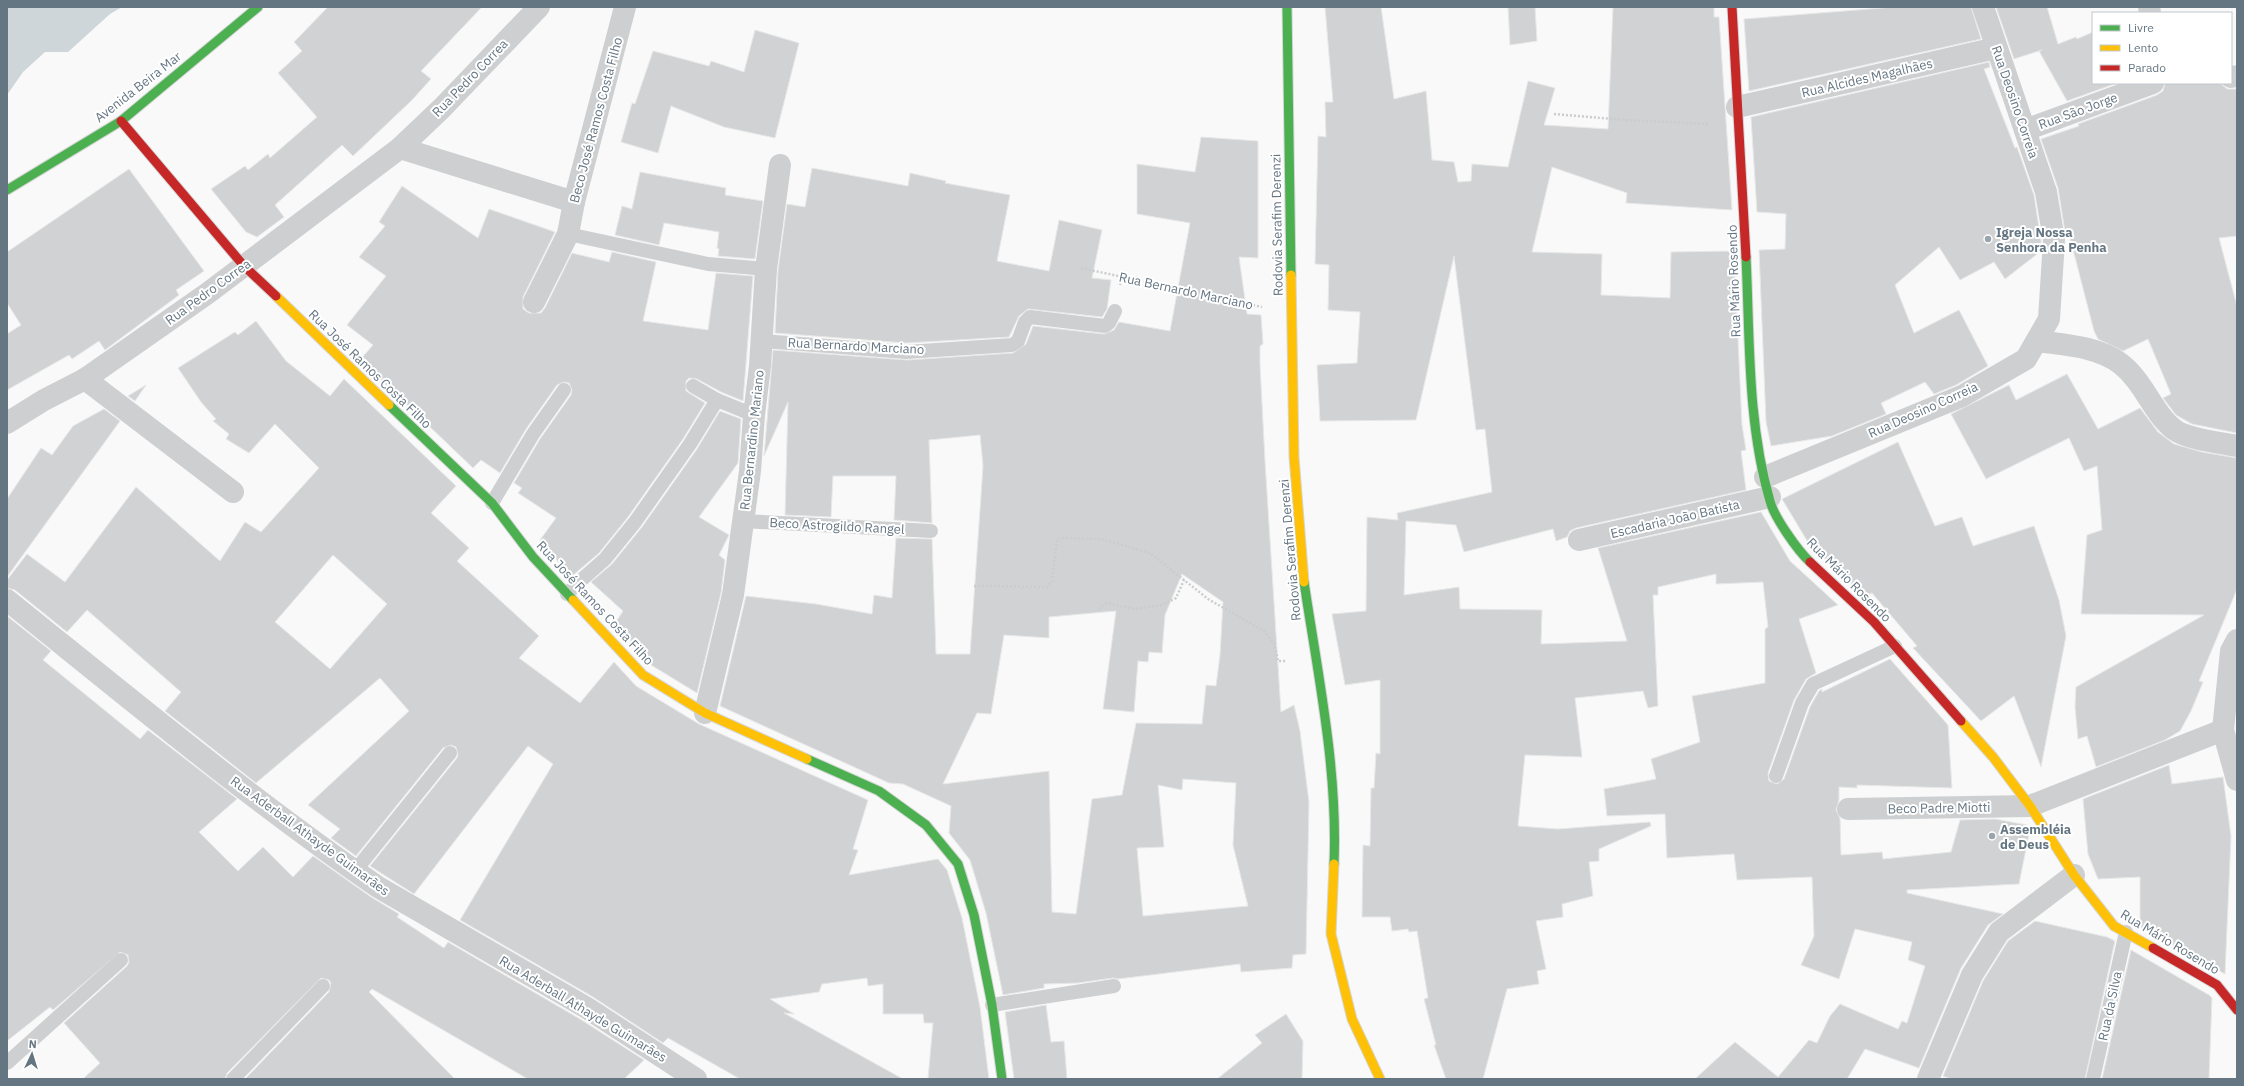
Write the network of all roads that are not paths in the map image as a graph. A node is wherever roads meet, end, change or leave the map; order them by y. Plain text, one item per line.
1 (258, 7) edge
2 (539, 7) edge
3 (625, 7) edge
4 (1287, 7) edge
5 (1732, 7) edge
6 (1982, 7) edge
7 (1996, 48) junction
8 (2150, 84) edge
9 (1738, 116) junction
10 (121, 121) junction
11 (2025, 130) junction
12 (400, 148) junction
13 (780, 165) dead end
14 (7, 190) edge
15 (574, 202) junction
16 (568, 234) junction
17 (244, 266) junction
18 (766, 269) junction
19 (534, 302) dead end
20 (1114, 311) dead end
21 (2036, 340) junction
22 (762, 341) junction
23 (85, 379) junction
24 (693, 386) dead end
25 (564, 390) dead end
26 (717, 400) junction
27 (754, 415) junction
28 (7, 423) edge
29 (2237, 446) edge
30 (1767, 487) junction
31 (233, 492) dead end
32 (492, 503) junction
33 (743, 521) junction
34 (931, 531) dead end
35 (1579, 540) dead end
36 (567, 594) junction
37 (7, 600) edge
38 (2237, 640) edge
39 (1895, 646) junction
40 (705, 713) junction
41 (2223, 730) junction
42 (450, 753) dead end
43 (1776, 776) dead end
44 (2237, 780) edge
45 (2030, 806) junction
46 (1848, 809) dead end
47 (355, 871) junction
48 (2074, 875) junction
49 (2126, 932) junction
50 (121, 960) dead end
51 (323, 986) dead end
52 (1114, 986) dead end
53 (992, 1005) junction
54 (2237, 1010) edge
55 (7, 1063) edge
56 (233, 1079) edge
57 (696, 1079) edge
58 (1002, 1079) edge
59 (1380, 1079) edge
60 (1928, 1079) edge
61 (2093, 1079) edge

1 - 10 street, Avenida Beira Mar
2 - 12 street, Rua Pedro Correa
3 - 15 street, Beco José Ramos Costa Filho
4 - 59 street, Rodovia Serafim Derenzi
5 - 9 street, Rua Mário Rosendo
6 - 7 street, Rua Deosino Correia
7 - 9 street, Rua Alcides Magalhães
7 - 11 street, Rua Deosino Correia
8 - 11 street, Rua São Jorge
9 - 30 street, Rua Mário Rosendo
10 - 14 street, Avenida Beira Mar
10 - 17 street, Rua José Ramos Costa Filho
11 - 21 street, Rua Deosino Correia
12 - 15 street
12 - 17 street, Rua Pedro Correa
13 - 18 street, Rua Bernardino Mariano
15 - 16 street, Beco José Ramos Costa Filho
16 - 18 lane
16 - 19 street, Beco José Ramos Costa Filho
17 - 23 street, Rua Pedro Correa
17 - 32 street, Rua José Ramos Costa Filho
18 - 22 street, Rua Bernardino Mariano
20 - 22 lane, Rua Bernardo Marciano
21 - 29 street
21 - 30 street, Rua Deosino Correia
22 - 27 street, Rua Bernardino Mariano
23 - 28 street, Rua Pedro Correa
23 - 31 street
24 - 26 lane
25 - 32 lane
26 - 27 lane
26 - 36 lane
27 - 33 street, Rua Bernardino Mariano
30 - 35 street, Escadaria João Batista
30 - 39 street, Rua Mário Rosendo
32 - 36 street, Rua José Ramos Costa Filho
33 - 34 lane, Beco Astrogildo Rangel
33 - 40 street, Rua Bernardino Mariano
36 - 40 street, Rua José Ramos Costa Filho
37 - 47 street, Rua Aderball Athayde Guimarães
38 - 41 street
39 - 43 lane
39 - 45 street, Rua Mário Rosendo
40 - 53 street, Rua José Ramos Costa Filho
41 - 44 street
41 - 45 street
42 - 47 lane
45 - 46 street, Beco Padre Miotti
45 - 48 street, Rua Mário Rosendo
47 - 57 street, Rua Aderball Athayde Guimarães
48 - 49 street, Rua Mário Rosendo
48 - 60 street
49 - 54 street, Rua Mário Rosendo
49 - 61 lane, Rua da Silva
50 - 55 lane
51 - 56 lane
52 - 53 lane
53 - 58 street, Rua José Ramos Costa Filho

